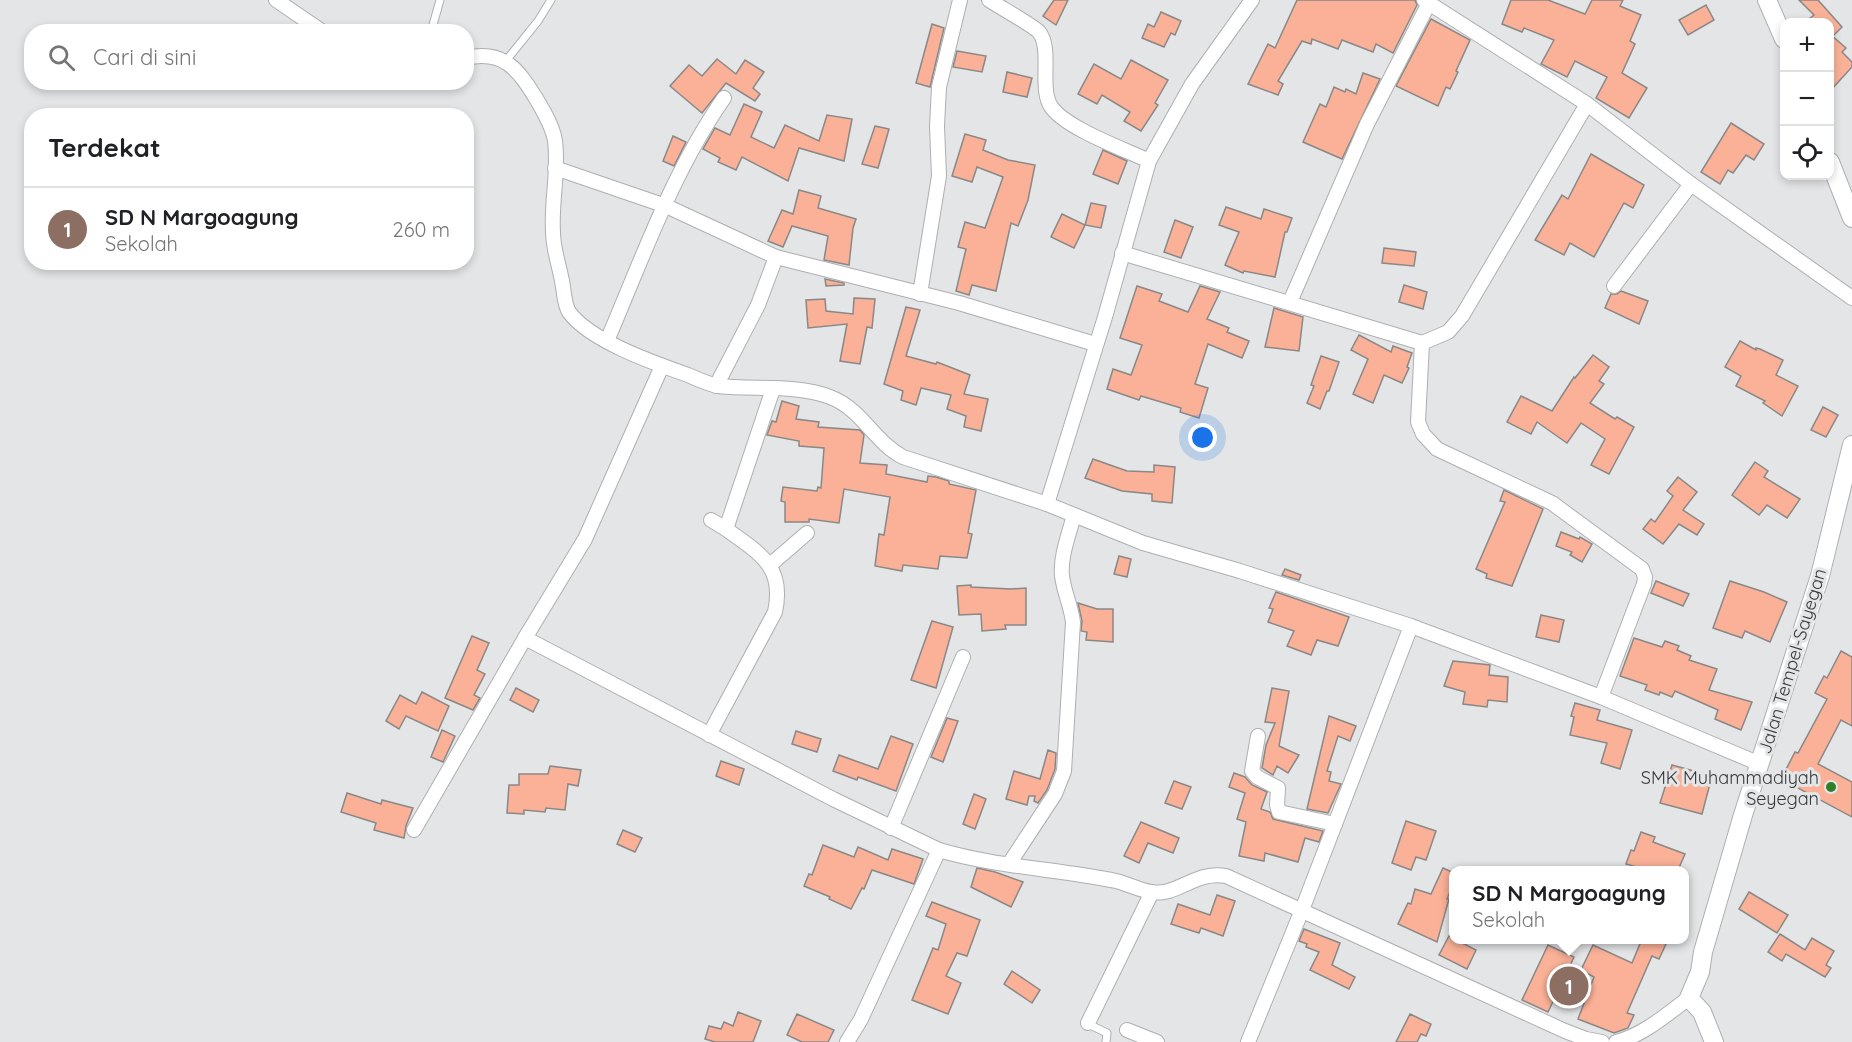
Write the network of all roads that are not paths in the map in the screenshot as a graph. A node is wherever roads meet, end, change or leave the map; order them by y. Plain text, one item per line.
1 (276, 0) edge
2 (440, 0) edge
3 (551, 0) edge
4 (960, 0) edge
5 (989, 0) edge
6 (1252, 0) edge
7 (1767, 0) edge
8 (1427, 1) edge
9 (311, 24) edge
10 (433, 24) edge
11 (1780, 28) edge
12 (474, 56) edge
13 (505, 62) junction
14 (724, 98) dead end
15 (1587, 104) junction
16 (1149, 161) junction
17 (555, 168) junction
18 (1834, 172) edge
19 (1691, 184) junction
20 (666, 206) junction
21 (1852, 218) edge
22 (1122, 253) junction
23 (776, 257) junction
24 (1614, 286) dead end
25 (920, 294) junction
26 (1852, 298) edge
27 (1290, 302) junction
28 (607, 340) junction
29 (1422, 343) junction
30 (1095, 344) junction
31 (662, 366) junction
32 (716, 386) junction
33 (773, 389) junction
34 (1852, 445) edge
35 (1047, 504) junction
36 (1074, 515) junction
37 (711, 520) dead end
38 (726, 529) junction
39 (807, 533) dead end
40 (770, 566) junction
41 (1411, 626) junction
42 (525, 638) junction
43 (963, 657) dead end
44 (1601, 697) junction
45 (709, 735) junction
46 (1258, 736) dead end
47 (1760, 764) junction
48 (1335, 824) junction
49 (891, 828) junction
50 (414, 830) dead end
51 (939, 850) junction
52 (1009, 864) junction
53 (1152, 892) junction
54 (1302, 910) junction
55 (1689, 998) junction
56 (1085, 1022) joint
57 (1127, 1030) dead end
58 (847, 1042) edge
59 (1106, 1042) edge
60 (1157, 1042) edge
61 (1248, 1042) edge
62 (1602, 1042) edge
63 (1617, 1042) edge
64 (1714, 1042) edge

1 - 9 street
2 - 10 lane
3 - 13 lane
4 - 25 street
5 - 16 street
6 - 16 street
7 - 11 main road
8 - 15 street
8 - 27 street
12 - 13 street
13 - 17 street
14 - 20 street
15 - 19 street
15 - 29 street
16 - 22 street
17 - 20 street
17 - 28 street
18 - 21 main road
19 - 24 street
19 - 26 street
20 - 23 street
20 - 28 street
22 - 27 street
22 - 30 street
23 - 25 street
23 - 32 street
25 - 30 street
27 - 29 street
28 - 31 street
29 - 44 street
30 - 35 street
31 - 32 street
31 - 42 street
32 - 33 street
33 - 35 street
33 - 38 street
34 - 47 main road, Jalan Tempel-Sayegan
35 - 36 street
36 - 41 street
36 - 52 street
37 - 38 street
38 - 40 street
39 - 40 street
40 - 45 street
41 - 44 street
41 - 48 street
42 - 45 street
42 - 50 street
43 - 49 street
44 - 47 street
45 - 49 street
46 - 48 street
47 - 55 main road, Jalan Tempel-Sayegan
48 - 54 street
49 - 51 street
51 - 52 street
51 - 58 street
52 - 53 street
53 - 54 street
53 - 56 street
54 - 61 street
54 - 62 street
55 - 63 street
55 - 64 main road
56 - 59 lane
57 - 60 street

